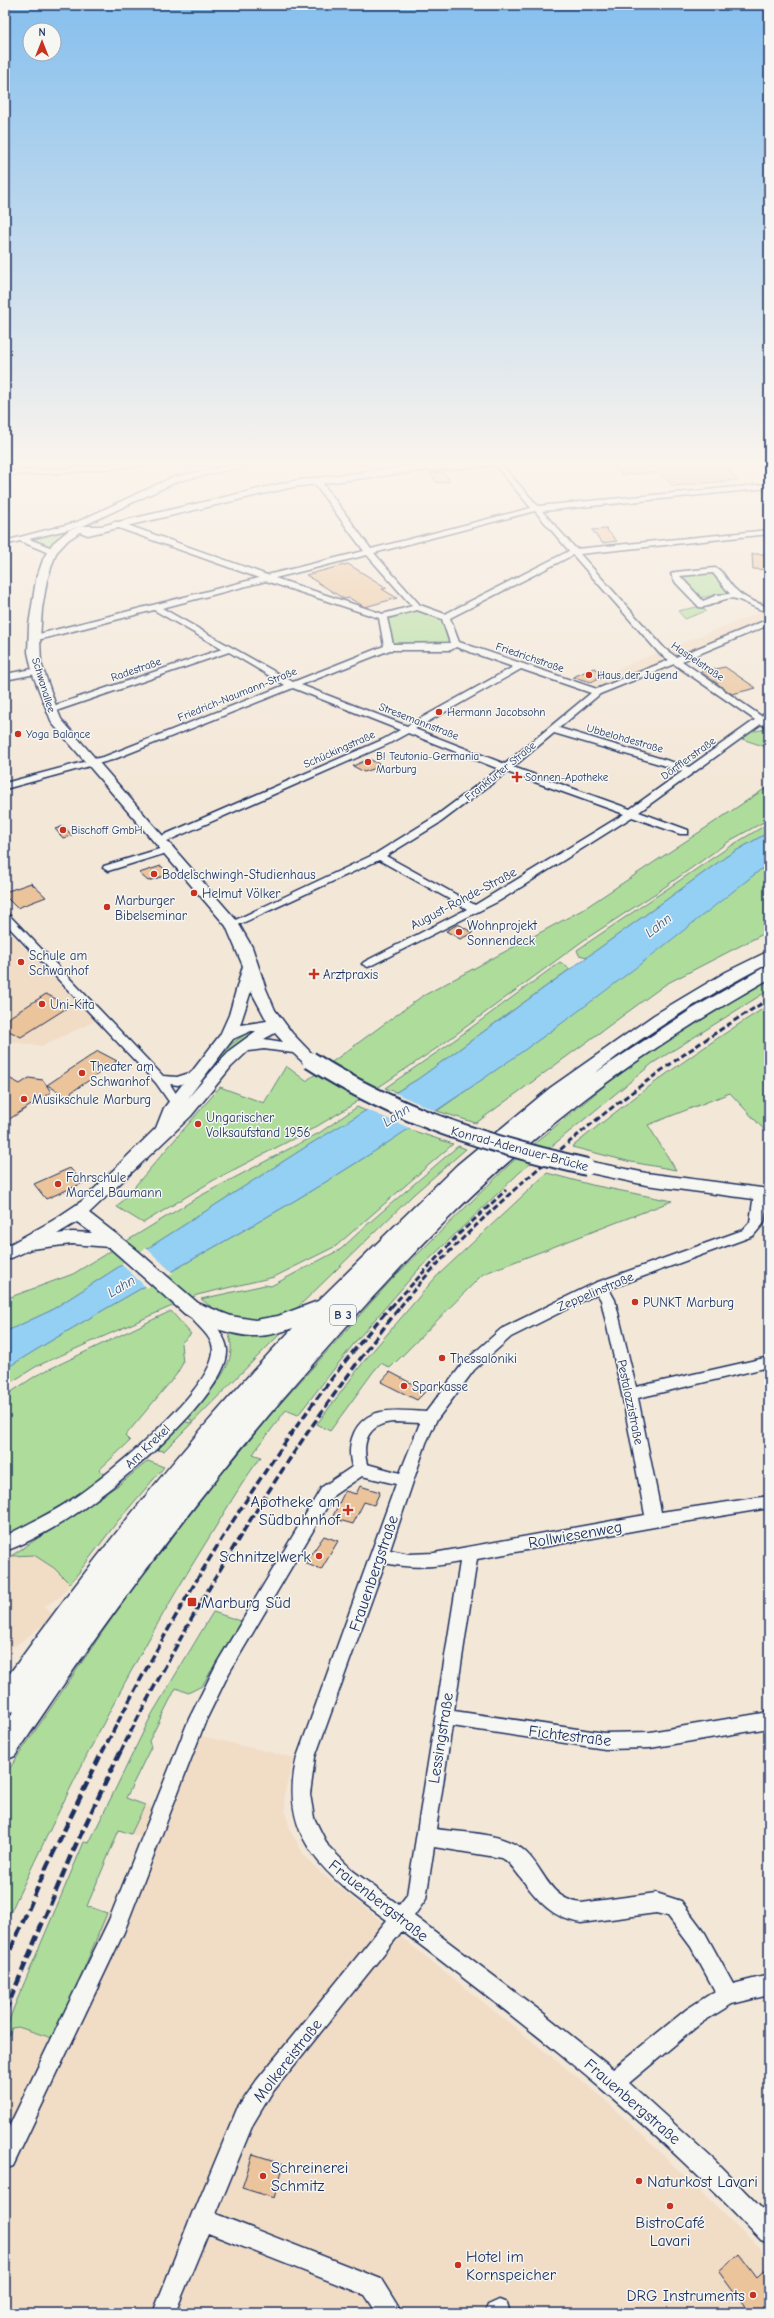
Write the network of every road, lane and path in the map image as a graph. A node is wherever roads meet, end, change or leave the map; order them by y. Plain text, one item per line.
1 (46, 569) edge
2 (243, 569) edge
3 (303, 569) edge
4 (385, 569) edge
5 (539, 569) edge
6 (588, 569) edge
7 (268, 578) junction
8 (736, 596) junction
9 (417, 607) junction
10 (157, 608) junction
11 (769, 610) edge
12 (383, 617) junction
13 (446, 617) junction
14 (769, 622) edge
15 (34, 640) junction
16 (455, 644) junction
17 (389, 647) junction
18 (230, 649) junction
19 (674, 662) junction
20 (521, 666) junction
21 (38, 671) junction
22 (5, 677) edge
23 (292, 685) junction
24 (597, 692) junction
25 (50, 710) junction
26 (769, 714) edge
27 (760, 720) junction
28 (769, 726) edge
29 (551, 729) junction
30 (408, 730) junction
31 (94, 763) junction
32 (506, 768) junction
33 (692, 771) junction
34 (5, 786) edge
35 (630, 814) junction
36 (684, 832) dead end
37 (165, 845) junction
38 (379, 856) junction
39 (108, 868) dead end
40 (475, 909) junction
41 (5, 917) edge
42 (232, 924) junction
43 (769, 956) edge
44 (368, 964) dead end
45 (251, 965) junction
46 (769, 972) edge
47 (277, 1025) junction
48 (227, 1036) junction
49 (239, 1049) junction
50 (298, 1049) junction
51 (199, 1074) junction
52 (160, 1080) junction
53 (176, 1103) junction
54 (163, 1130) junction
55 (765, 1195) edge
56 (77, 1213) junction
57 (116, 1242) junction
58 (22, 1246) junction
59 (5, 1255) edge
60 (600, 1287) junction
61 (327, 1304) junction
62 (192, 1309) joint
63 (214, 1325) junction
64 (769, 1362) edge
65 (630, 1394) junction
66 (430, 1418) junction
67 (359, 1465) junction
68 (404, 1480) junction
69 (769, 1502) edge
70 (654, 1520) junction
71 (5, 1544) edge
72 (470, 1553) junction
73 (380, 1555) junction
74 (5, 1702) edge
75 (443, 1717) junction
76 (769, 1720) edge
77 (5, 1747) edge
78 (426, 1837) junction
79 (401, 1918) junction
80 (769, 1985) edge
81 (728, 1995) junction
82 (614, 2082) junction
83 (5, 2158) edge
84 (201, 2219) junction
85 (769, 2232) edge
86 (164, 2313) edge
87 (391, 2313) edge

1 - 15 main road, Schwanallee
2 - 7 street
3 - 7 street
4 - 9 street
5 - 13 street
6 - 19 street, Haspelstraße
7 - 10 street
7 - 12 street
8 - 8 street
8 - 11 street
9 - 12 street
9 - 13 street
10 - 15 street
10 - 18 street, Stresemannstraße
12 - 17 street
13 - 16 street
14 - 19 street, Frankfurter Straße
15 - 21 main road, Schwanallee
16 - 17 street
16 - 20 street, Friedrichstraße
17 - 23 street, Friedrich-Naumann-Straße
18 - 23 street, Stresemannstraße
18 - 25 street, Radestraße
19 - 24 street, Frankfurter Straße
19 - 27 street, Haspelstraße
20 - 24 street, Friedrichstraße
20 - 30 street, Schückingstraße
21 - 22 street
21 - 25 main road, Schwanallee
23 - 30 street, Stresemannstraße
23 - 31 street, Friedrich-Naumann-Straße
24 - 29 street, Frankfurter Straße
25 - 31 main road, Schwanallee
26 - 27 street, Dörfflerstraße
27 - 28 street, Haspelstraße
27 - 33 street, Dörfflerstraße
29 - 32 street, Frankfurter Straße
29 - 33 street, Ubbelohdestraße
30 - 32 street, Stresemannstraße
30 - 37 street, Schückingstraße
31 - 34 street, Friedrich-Naumann-Straße
31 - 37 main road, Schwanallee
32 - 35 street, Stresemannstraße
32 - 38 street, Frankfurter Straße
33 - 35 street, Dörfflerstraße
35 - 36 street, Stresemannstraße
35 - 40 street, August-Rohde-Straße
37 - 39 street
37 - 42 main road, Schwanallee
38 - 40 street
38 - 42 street, Frankfurter Straße
40 - 44 street, August-Rohde-Straße
41 - 52 street
42 - 45 main road, Schwanallee
43 - 61 highway, B 3
45 - 47 main road, Konrad-Adenauer-Brücke
45 - 48 main road
46 - 77 highway, B 3
47 - 48 main road
47 - 49 main road
47 - 50 main road, Konrad-Adenauer-Brücke
48 - 51 main road
49 - 50 main road
49 - 54 main road
50 - 55 main road, Konrad-Adenauer-Brücke, bridge
51 - 52 street
51 - 53 main road
52 - 53 street
53 - 54 main road
54 - 56 main road
55 - 60 street, Zeppelinstraße
56 - 57 main road
56 - 58 main road
57 - 58 main road
57 - 62 main road
58 - 59 main road
60 - 65 street, Pestalozzistraße
60 - 66 street, Zeppelinstraße
61 - 63 highway
61 - 74 highway, B 3
62 - 63 highway
63 - 71 street, Am Krekel
64 - 65 street
65 - 70 street, Pestalozzistraße
66 - 67 street
66 - 68 street, Frauenbergstraße
67 - 68 street
67 - 83 street
68 - 73 street, Frauenbergstraße
69 - 70 street, Rollwiesenweg
70 - 72 street, Rollwiesenweg
72 - 73 street, Rollwiesenweg
72 - 75 street, Lessingstraße
73 - 79 street, Frauenbergstraße
75 - 76 street, Fichtestraße
75 - 78 street, Lessingstraße
78 - 79 street, Lessingstraße
78 - 81 street
79 - 82 street, Frauenbergstraße
79 - 84 street, Molkereistraße
80 - 81 street
81 - 82 street
82 - 85 street, Frauenbergstraße
84 - 86 street, Molkereistraße
84 - 87 street

